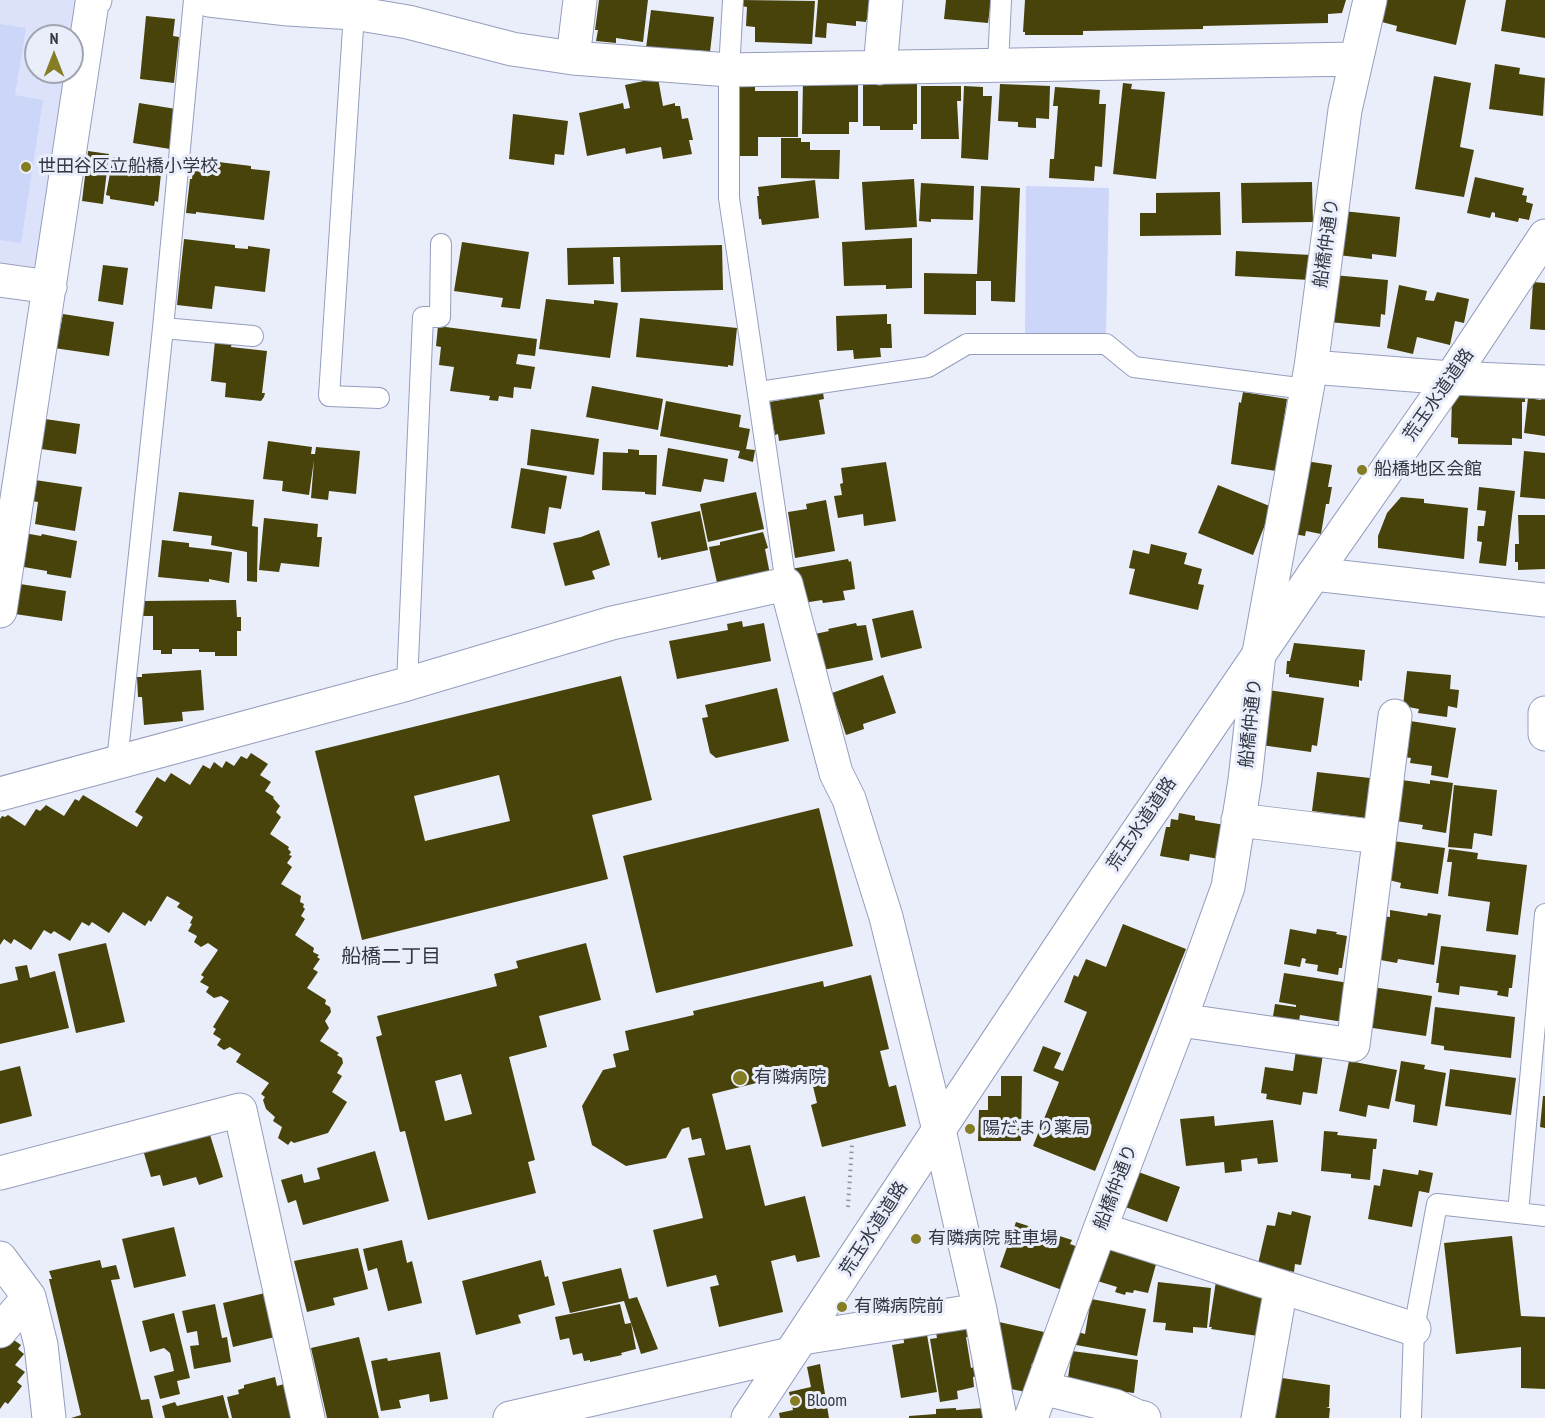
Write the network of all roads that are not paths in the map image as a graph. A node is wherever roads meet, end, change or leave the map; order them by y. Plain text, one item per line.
1 (95, 0) edge
2 (194, 0) edge
3 (209, 0) edge
4 (579, 0) edge
5 (733, 0) edge
6 (886, 0) edge
7 (1001, 0) edge
8 (1370, 0) edge
9 (409, 11) edge
10 (354, 13) junction
11 (573, 58) junction
12 (1356, 59) junction
13 (998, 65) junction
14 (879, 68) junction
15 (729, 70) junction
16 (1545, 236) edge
17 (441, 244) dead end
18 (0, 280) edge
19 (50, 287) junction
20 (163, 328) junction
21 (253, 336) dead end
22 (1309, 378) junction
23 (1451, 378) junction
24 (1545, 382) edge
25 (759, 392) junction
26 (379, 398) dead end
27 (1314, 574) junction
28 (786, 584) junction
29 (1545, 600) edge
30 (0, 610) edge
31 (1259, 653) junction
32 (407, 684) junction
33 (1545, 713) edge
34 (1395, 716) dead end
35 (1545, 734) edge
36 (117, 762) junction
37 (0, 794) edge
38 (1238, 820) junction
39 (1379, 837) junction
40 (1545, 914) edge
41 (1180, 1020) junction
42 (939, 1130) junction
43 (0, 1173) edge
44 (1518, 1213) junction
45 (1545, 1216) edge
46 (1100, 1229) junction
47 (0, 1258) edge
48 (1281, 1287) junction
49 (29, 1297) junction
50 (980, 1310) junction
51 (1414, 1329) junction
52 (0, 1331) edge
53 (796, 1346) junction
54 (1042, 1388) junction
55 (50, 1418) edge
56 (308, 1418) edge
57 (510, 1418) edge
58 (747, 1418) edge
59 (1000, 1418) edge
60 (1030, 1418) edge
61 (1144, 1418) edge
62 (1258, 1418) edge
63 (1411, 1418) edge

1 - 19 street
2 - 20 lane
3 - 10 street
4 - 11 street
5 - 15 lane
6 - 14 street
7 - 13 lane
8 - 12 street, 船橋仲通り
9 - 10 street
9 - 11 street
10 - 26 lane
11 - 15 street
12 - 13 street
12 - 22 street, 船橋仲通り
13 - 14 street
14 - 15 street
15 - 25 lane
16 - 23 street, 荒玉水道道路
17 - 32 lane
18 - 19 street
19 - 30 street
20 - 21 lane
20 - 36 lane
22 - 23 street
22 - 25 lane
22 - 31 street, 船橋仲通り
23 - 24 street
23 - 27 street, 荒玉水道道路
25 - 28 lane
27 - 29 street
27 - 31 street, 荒玉水道道路
28 - 32 street
28 - 42 street
31 - 38 street, 船橋仲通り
31 - 42 street, 荒玉水道道路
32 - 36 street
33 - 35 street
34 - 39 street
36 - 37 street
38 - 39 street
38 - 41 street, 船橋仲通り
39 - 41 street
40 - 44 lane
41 - 46 street, 船橋仲通り
42 - 50 street
42 - 53 street, 荒玉水道道路
43 - 56 street
44 - 45 lane
44 - 51 lane
46 - 48 street
46 - 54 street, 船橋仲通り
47 - 49 street
48 - 51 street
48 - 62 street
49 - 52 street
49 - 55 street
50 - 53 street
50 - 59 street
51 - 63 lane
53 - 57 street
53 - 58 street, 荒玉水道道路
54 - 60 street, 船橋仲通り
54 - 61 street

